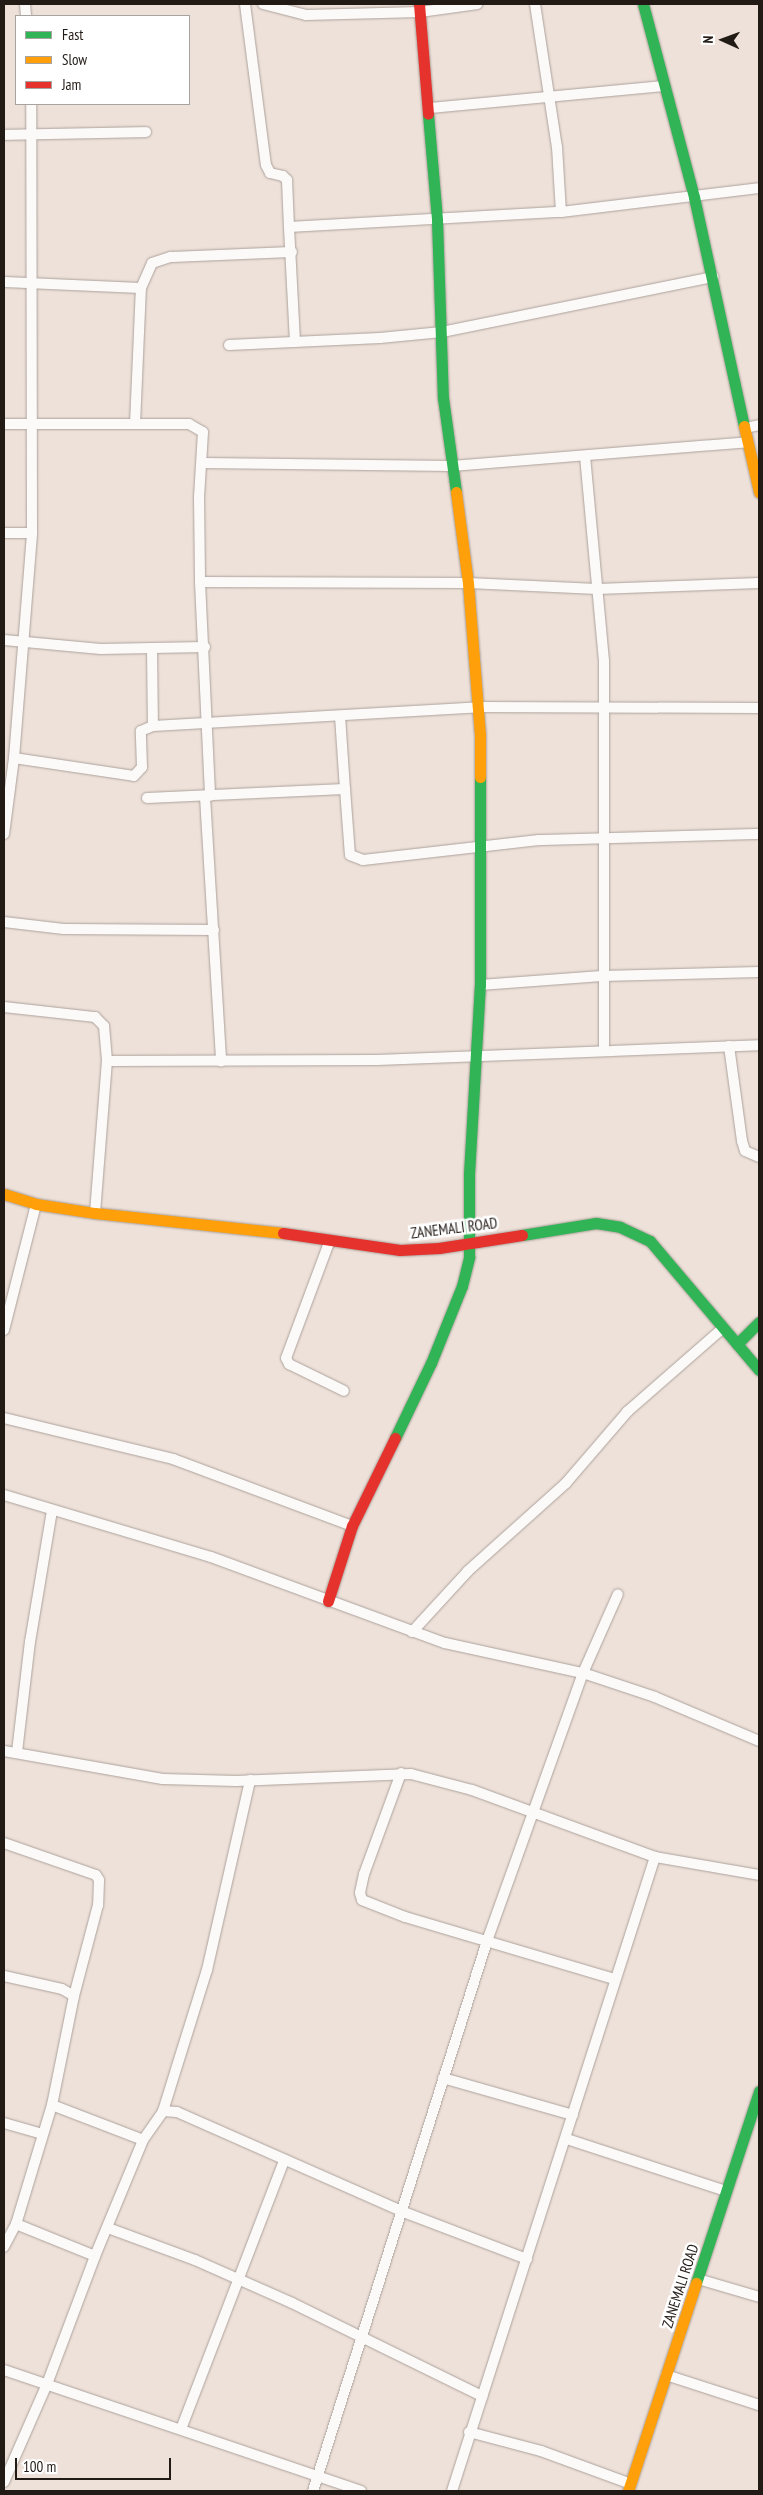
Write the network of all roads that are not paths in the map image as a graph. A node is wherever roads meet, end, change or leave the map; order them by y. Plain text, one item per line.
1 (245, 4) edge
2 (263, 4) edge
3 (478, 4) edge
4 (535, 4) edge
5 (643, 4) edge
6 (420, 8) edge
7 (664, 86) junction
8 (550, 96) junction
9 (31, 105) edge
10 (430, 108) junction
11 (146, 132) dead end
12 (33, 134) junction
13 (4, 135) edge
14 (759, 188) edge
15 (694, 197) junction
16 (561, 212) junction
17 (437, 220) junction
18 (289, 226) junction
19 (292, 252) junction
20 (713, 276) junction
21 (4, 282) edge
22 (32, 283) junction
23 (141, 288) junction
24 (442, 332) junction
25 (295, 342) junction
26 (229, 345) dead end
27 (4, 424) edge
28 (30, 424) junction
29 (135, 424) junction
30 (759, 426) edge
31 (745, 428) junction
32 (748, 442) junction
33 (585, 456) junction
34 (203, 462) junction
35 (452, 466) junction
36 (759, 492) edge
37 (4, 533) edge
38 (32, 534) junction
39 (200, 582) junction
40 (468, 583) junction
41 (759, 583) edge
42 (597, 589) junction
43 (4, 640) edge
44 (24, 641) junction
45 (204, 647) junction
46 (152, 648) junction
47 (604, 706) junction
48 (479, 707) junction
49 (759, 708) edge
50 (340, 716) junction
51 (206, 722) junction
52 (153, 726) junction
53 (14, 758) junction
54 (345, 789) junction
55 (208, 796) junction
56 (147, 798) dead end
57 (4, 834) edge
58 (759, 834) edge
59 (603, 836) junction
60 (482, 846) junction
61 (4, 922) edge
62 (214, 930) junction
63 (759, 972) edge
64 (602, 976) junction
65 (480, 985) junction
66 (4, 1007) edge
67 (759, 1045) edge
68 (730, 1046) junction
69 (604, 1049) junction
70 (476, 1055) junction
71 (107, 1061) junction
72 (221, 1062) junction
73 (759, 1158) edge
74 (4, 1194) edge
75 (36, 1204) junction
76 (95, 1213) junction
77 (330, 1240) junction
78 (467, 1244) junction
79 (759, 1322) edge
80 (723, 1328) junction
81 (4, 1330) edge
82 (737, 1344) junction
83 (759, 1370) edge
84 (344, 1391) dead end
85 (4, 1418) edge
86 (4, 1495) edge
87 (52, 1510) junction
88 (352, 1526) junction
89 (618, 1594) dead end
90 (328, 1601) junction
91 (412, 1632) junction
92 (583, 1673) junction
93 (759, 1741) edge
94 (4, 1752) edge
95 (17, 1752) junction
96 (401, 1773) junction
97 (250, 1780) junction
98 (534, 1814) junction
99 (4, 1844) edge
100 (655, 1857) junction
101 (759, 1875) edge
102 (487, 1941) junction
103 (4, 1976) edge
104 (614, 1979) junction
105 (74, 1996) junction
106 (443, 2078) junction
107 (759, 2091) edge
108 (52, 2105) junction
109 (163, 2111) junction
110 (573, 2115) junction
111 (4, 2124) edge
112 (42, 2134) junction
113 (567, 2139) junction
114 (143, 2140) junction
115 (284, 2160) junction
116 (726, 2191) junction
117 (401, 2211) junction
118 (16, 2224) junction
119 (108, 2228) junction
120 (4, 2247) edge
121 (94, 2256) junction
122 (527, 2259) junction
123 (698, 2279) junction
124 (240, 2280) junction
125 (759, 2297) edge
126 (363, 2338) junction
127 (4, 2370) edge
128 (666, 2375) junction
129 (47, 2384) junction
130 (482, 2396) junction
131 (759, 2405) edge
132 (181, 2429) junction
133 (468, 2432) junction
134 (319, 2477) junction
135 (4, 2482) edge
136 (630, 2488) edge
137 (313, 2491) edge
138 (361, 2491) edge
139 (452, 2491) edge

1 - 18 street
2 - 6 street
3 - 6 street
4 - 8 street
5 - 7 street
6 - 10 street
7 - 8 street
7 - 15 street
8 - 10 street
8 - 16 street
9 - 12 street
10 - 17 street
11 - 12 street
12 - 13 street
12 - 22 street
14 - 15 street
15 - 16 street
15 - 20 street
16 - 17 street
17 - 18 street
17 - 24 street
18 - 19 street
19 - 23 street
19 - 25 street
20 - 24 street
20 - 31 street
21 - 22 street
22 - 23 street
22 - 28 street
23 - 29 street
24 - 25 street
24 - 35 street
25 - 26 street
27 - 28 street
28 - 29 street
28 - 38 street
29 - 34 street
30 - 31 street
31 - 32 street
32 - 33 street
32 - 36 street
33 - 35 street
33 - 42 street
34 - 35 street
34 - 39 street
35 - 40 street
37 - 38 street
38 - 44 street
39 - 40 street
39 - 45 street
40 - 42 street
40 - 48 street
41 - 42 street
42 - 47 street
43 - 44 street
44 - 46 street
44 - 53 street
45 - 46 street
45 - 51 street
46 - 52 street
47 - 48 street
47 - 49 street
47 - 59 street
48 - 50 street
48 - 60 street
50 - 51 street
50 - 54 street
51 - 52 street
51 - 55 street
52 - 53 street
53 - 57 street
54 - 55 street
54 - 60 street
55 - 56 street
55 - 62 street
58 - 59 street
59 - 60 street
59 - 64 street
60 - 65 street
61 - 62 street
62 - 72 street
63 - 64 street
64 - 65 street
64 - 69 street
65 - 70 street
66 - 71 street
67 - 68 street
68 - 69 street
68 - 73 street
69 - 70 street
70 - 72 street
70 - 78 street
71 - 72 street
71 - 76 street
74 - 75 street, ZANEMALI ROAD
75 - 76 street, ZANEMALI ROAD
75 - 81 street
76 - 77 street, ZANEMALI ROAD
77 - 78 street, ZANEMALI ROAD
77 - 84 street
78 - 80 street, ZANEMALI ROAD
78 - 88 street
79 - 82 street
80 - 82 street, ZANEMALI ROAD
80 - 91 street
82 - 83 street, ZANEMALI ROAD
85 - 88 street
86 - 87 street
87 - 90 street
87 - 95 street
88 - 90 street
89 - 92 street
90 - 91 street
91 - 92 street
92 - 93 street
92 - 98 street
94 - 95 street
95 - 97 street
96 - 97 street
96 - 98 street
96 - 102 street
97 - 109 street
98 - 100 street
98 - 102 street
99 - 105 street
100 - 101 street
100 - 104 street
102 - 104 street
102 - 106 street
103 - 105 street
104 - 110 street
105 - 108 street
106 - 110 street
106 - 117 street
107 - 116 street, ZANEMALI ROAD
108 - 112 street
108 - 114 street
109 - 114 street
109 - 115 street
110 - 113 street
111 - 112 street
112 - 118 street
113 - 116 street
113 - 122 street
114 - 119 street
115 - 117 street
115 - 124 street
116 - 123 street, ZANEMALI ROAD
117 - 122 street
117 - 126 street
118 - 120 street
118 - 121 street
119 - 121 street
119 - 124 street
121 - 129 street
122 - 130 street
123 - 125 street
123 - 128 street, ZANEMALI ROAD
124 - 126 street
124 - 132 street
126 - 130 street
126 - 134 street
127 - 129 street
128 - 131 street
128 - 136 street, ZANEMALI ROAD
129 - 132 street
129 - 135 street
130 - 133 street
132 - 134 street
133 - 136 street
133 - 139 street
134 - 137 street
134 - 138 street

